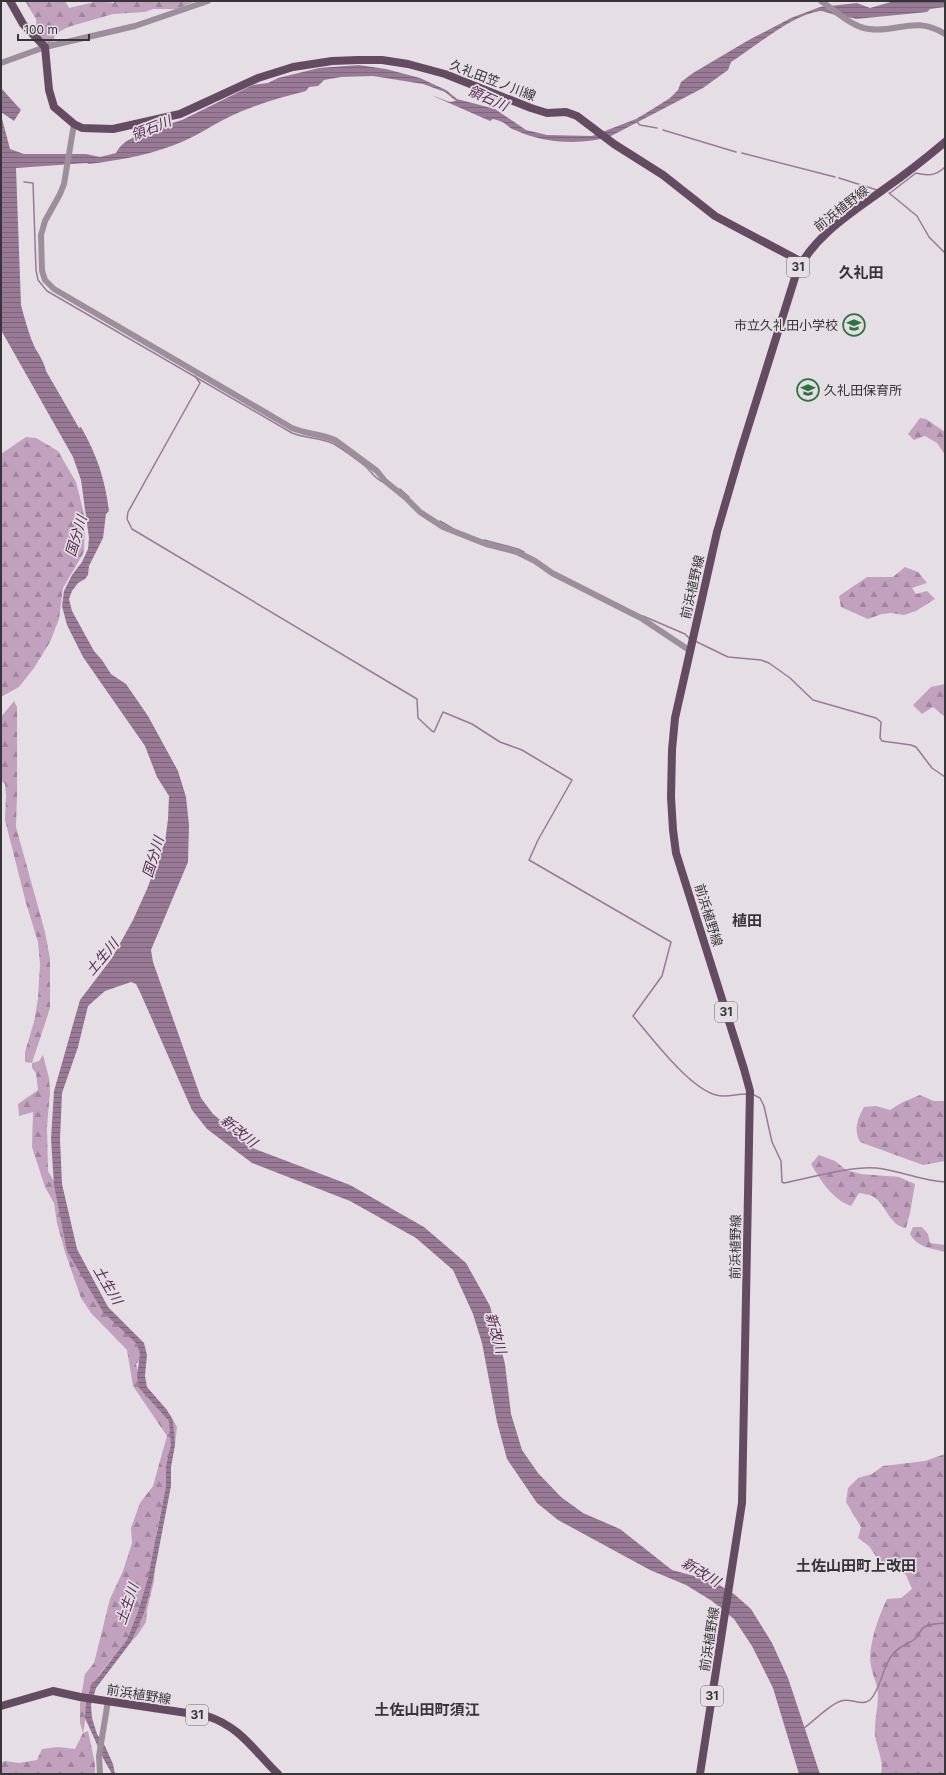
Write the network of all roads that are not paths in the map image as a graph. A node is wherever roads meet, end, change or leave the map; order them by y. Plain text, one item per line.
1 (10, 1) edge
2 (208, 1) edge
3 (822, 1) edge
4 (945, 34) edge
5 (45, 47) junction
6 (1, 63) edge
7 (74, 124) junction
8 (945, 142) edge
9 (802, 262) junction
10 (689, 650) junction
11 (108, 1701) junction
12 (1, 1706) edge
13 (100, 1774) edge
14 (278, 1774) edge
15 (700, 1774) edge

1 - 5 main road
2 - 5 street
3 - 4 street
5 - 6 street
5 - 7 main road, 久礼田笠ノ川線
7 - 9 main road, 久礼田笠ノ川線
7 - 10 street
8 - 9 main road, 前浜植野線 / 31
9 - 10 main road, 前浜植野線 / 31
10 - 15 main road, 前浜植野線 / 31
11 - 12 main road, 前浜植野線 / 31
11 - 13 street
11 - 14 main road, 前浜植野線 / 31

